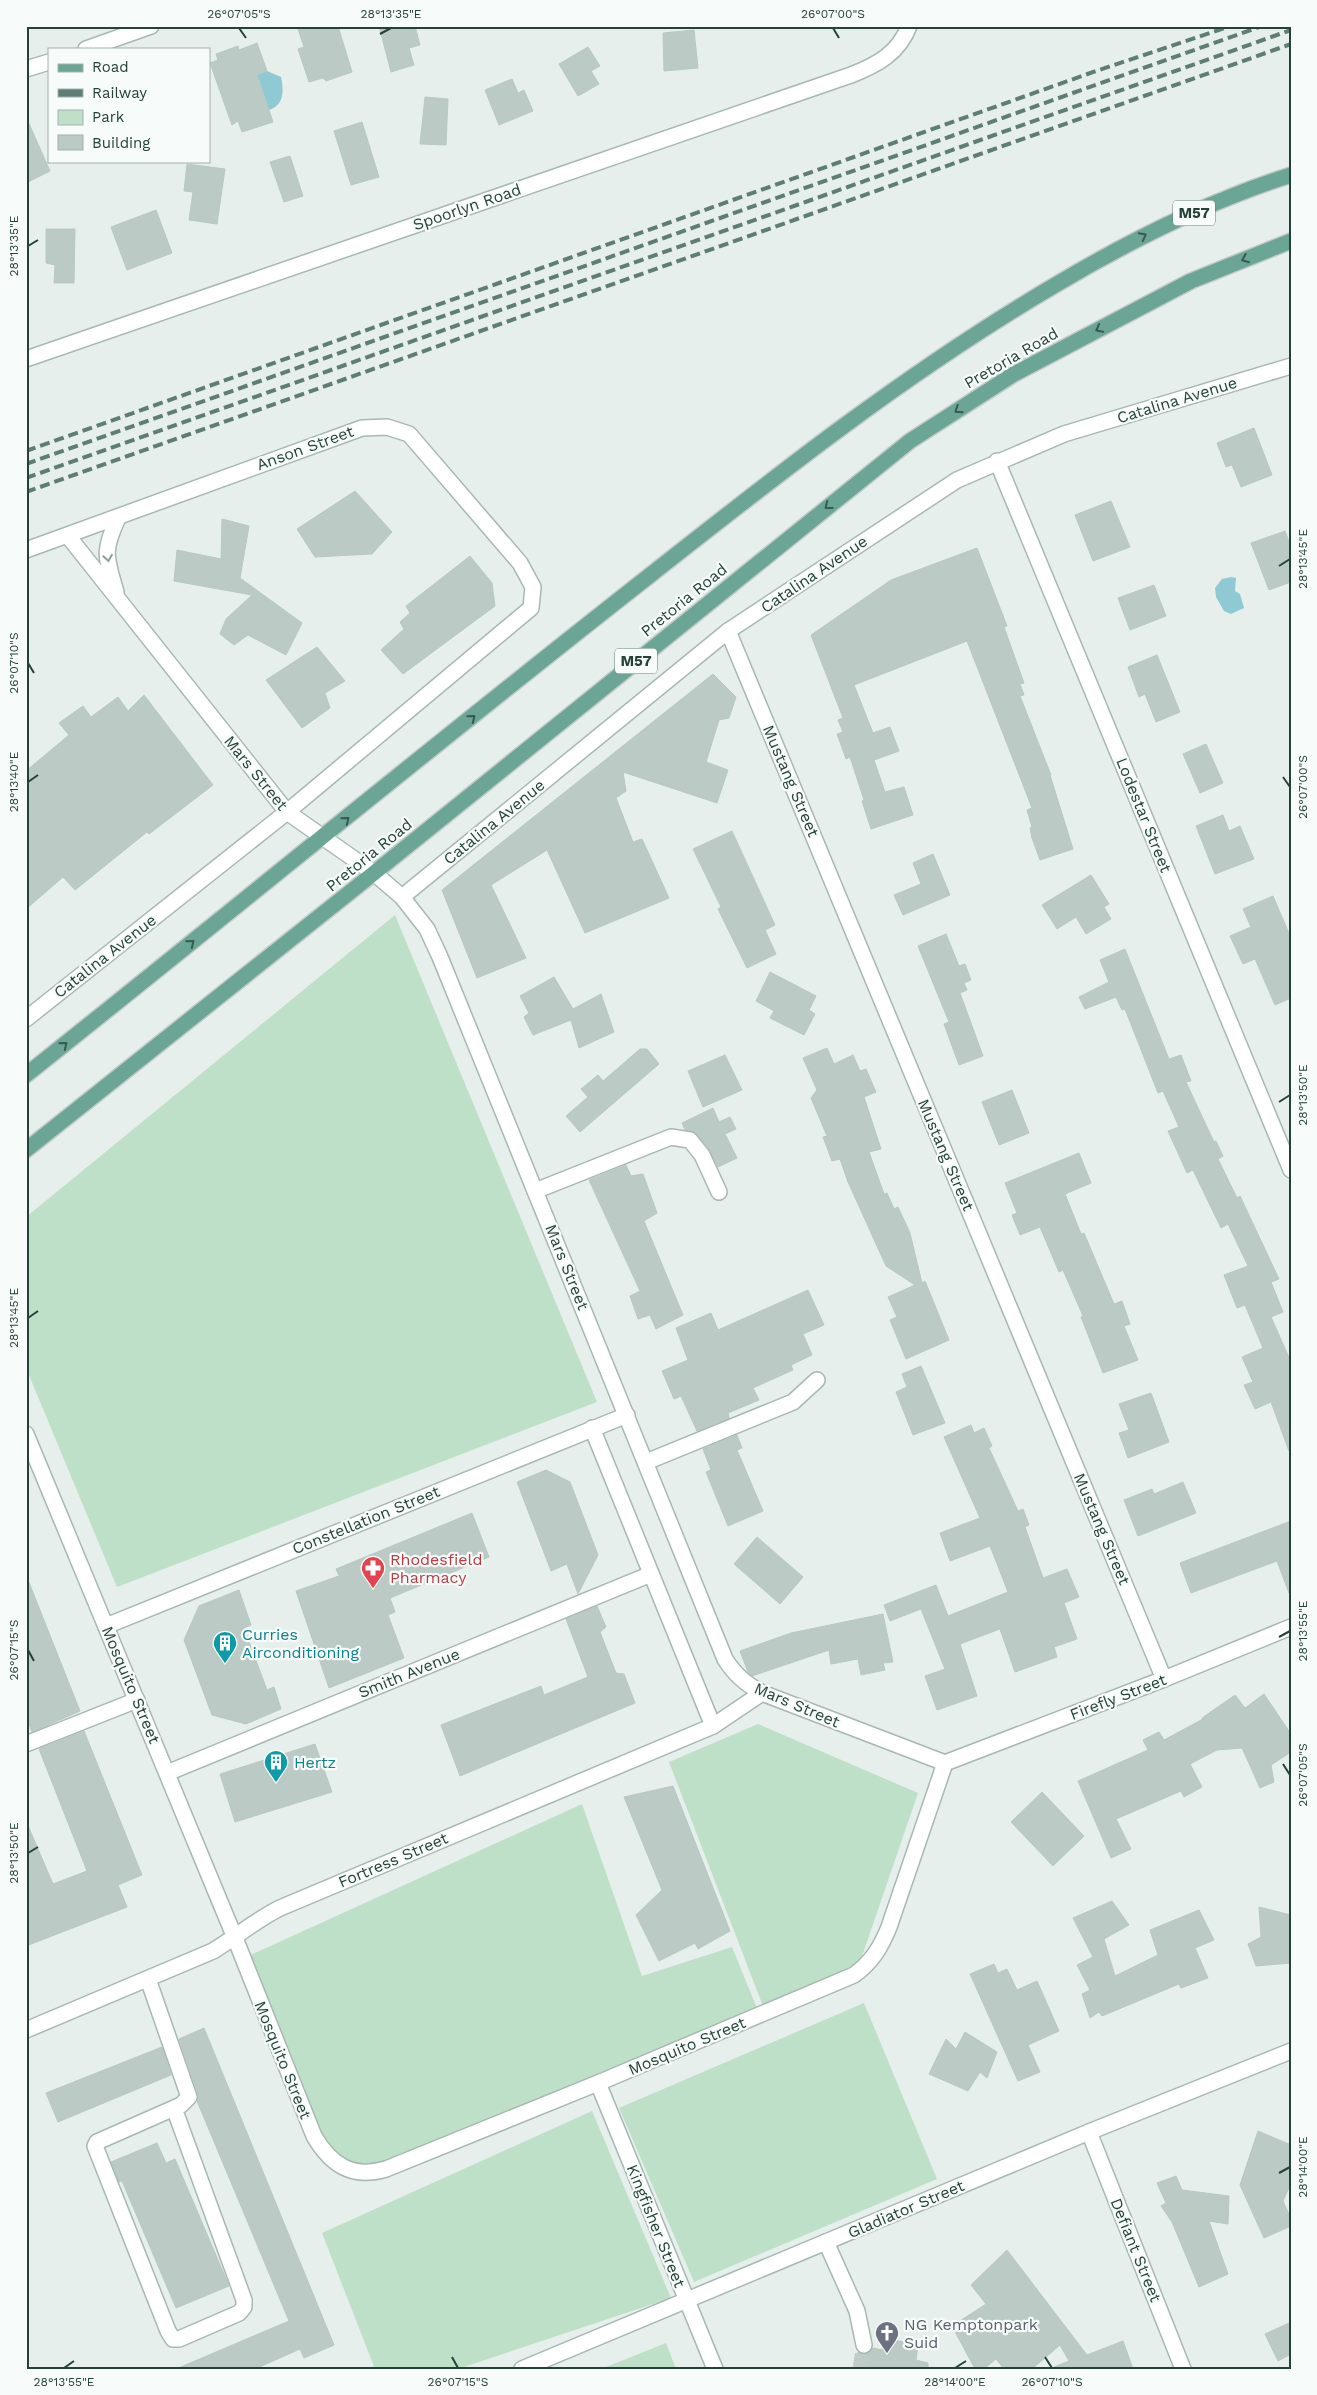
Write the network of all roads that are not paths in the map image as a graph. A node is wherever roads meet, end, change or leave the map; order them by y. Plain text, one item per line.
1 (151, 26) edge
2 (909, 26) edge
3 (89, 48) edge
4 (48, 62) edge
5 (26, 69) edge
6 (1291, 175) edge
7 (1291, 241) edge
8 (26, 359) edge
9 (1291, 366) edge
10 (998, 461) junction
11 (118, 518) junction
12 (68, 536) junction
13 (26, 550) edge
14 (119, 600) junction
15 (531, 608) joint
16 (728, 631) junction
17 (287, 812) junction
18 (323, 838) junction
19 (374, 873) junction
20 (402, 897) junction
21 (26, 1019) edge
22 (26, 1075) edge
23 (26, 1150) edge
24 (1291, 1170) edge
25 (535, 1191) junction
26 (719, 1192) dead end
27 (817, 1380) dead end
28 (627, 1415) junction
29 (592, 1428) junction
30 (26, 1434) edge
31 (646, 1462) junction
32 (651, 1574) junction
33 (106, 1626) junction
34 (1291, 1627) edge
35 (1164, 1679) junction
36 (762, 1693) junction
37 (137, 1700) junction
38 (713, 1726) junction
39 (26, 1744) edge
40 (945, 1763) junction
41 (168, 1773) junction
42 (235, 1938) junction
43 (148, 1980) junction
44 (26, 2030) edge
45 (1291, 2051) edge
46 (598, 2084) junction
47 (174, 2108) junction
48 (1089, 2132) junction
49 (826, 2242) junction
50 (687, 2302) junction
51 (864, 2345) tunnel mouth
52 (522, 2369) edge
53 (714, 2369) edge
54 (1183, 2369) edge

1 - 3 street
2 - 8 street, Spoorlyn Road
4 - 5 street
18 -> 6 main road, M57
7 -> 19 main road, Pretoria Road / M57
9 - 10 street, Catalina Avenue
10 - 16 street, Catalina Avenue
10 - 24 street, Lodestar Street
11 - 12 street, Anson Street
11 -> 14 street
11 - 15 street, Anson Street
12 - 13 street, Anson Street
12 - 14 street, Mars Street
14 - 17 street, Mars Street
15 - 17 street, Catalina Avenue
16 - 20 street, Catalina Avenue
16 - 35 street, Mustang Street
17 - 18 street, Mars Street
17 - 21 street, Catalina Avenue
18 - 19 street, Mars Street
22 -> 18 main road, M57
19 - 20 street, Mars Street
19 - 23 main road, Pretoria Road / M57
20 - 25 street, Mars Street
25 - 26 street
25 - 28 street, Mars Street
27 - 31 street
28 - 29 street, Constellation Street
28 - 31 street, Mars Street
29 - 32 street
29 - 33 street, Constellation Street
30 - 33 street, Mosquito Street
31 - 36 street, Mars Street
32 - 38 street
32 - 41 street, Smith Avenue
33 - 37 street, Mosquito Street
34 - 35 street, Firefly Street
35 - 40 street, Firefly Street
36 - 38 street, Fortress Street
36 - 40 street, Mars Street
37 - 39 street
37 - 41 street, Mosquito Street
38 - 42 street, Fortress Street
40 - 46 street, Mosquito Street
41 - 42 street, Mosquito Street
42 - 43 street, Fortress Street
42 - 46 street, Mosquito Street
43 - 44 street, Fortress Street
43 - 47 street
45 - 48 street, Gladiator Street
46 - 50 street, Kingfisher Street
47 - 47 street
48 - 49 street, Gladiator Street
48 - 54 street, Defiant Street
49 - 50 street, Gladiator Street
49 - 51 street
50 - 52 street, Gladiator Street
50 - 53 street, Kingfisher Street

